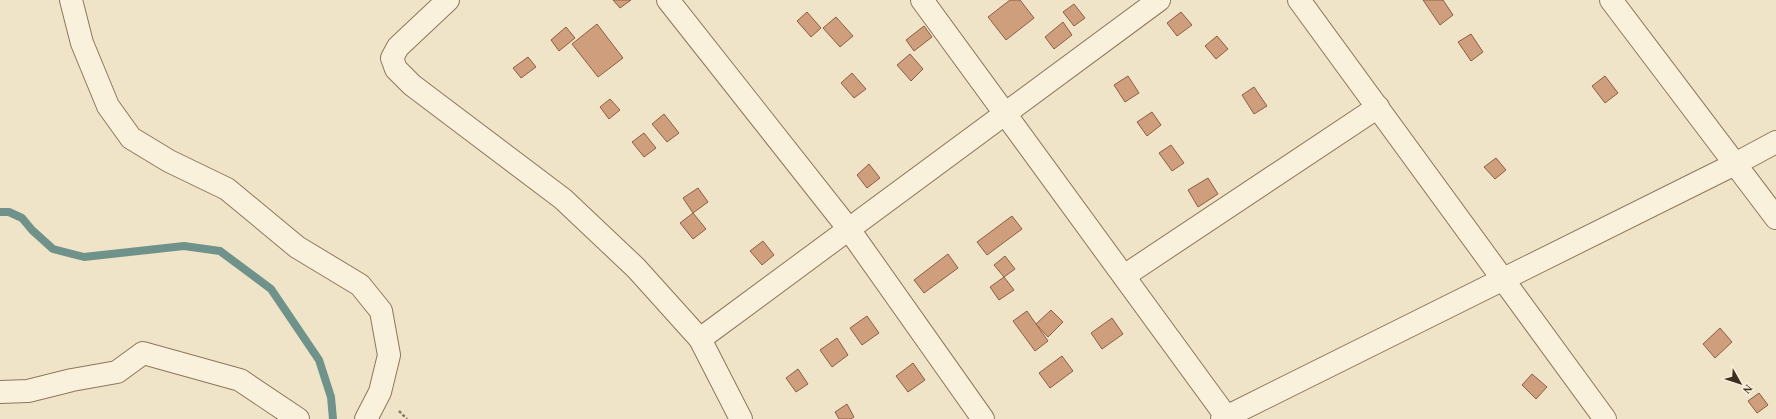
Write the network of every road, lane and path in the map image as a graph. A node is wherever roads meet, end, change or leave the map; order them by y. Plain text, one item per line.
1 (71, 0) edge
2 (448, 0) edge
3 (668, 0) edge
4 (922, 0) edge
5 (1160, 0) edge
6 (1299, 0) edge
7 (1611, 0) edge
8 (1378, 107) junction
9 (1004, 113) junction
10 (1776, 142) edge
11 (1735, 164) junction
12 (1776, 218) edge
13 (848, 228) junction
14 (1124, 276) junction
15 (1503, 279) junction
16 (700, 338) junction
17 (0, 392) edge
18 (1225, 418) edge
19 (298, 419) edge
20 (366, 419) edge
21 (741, 419) edge
22 (983, 419) edge
23 (1605, 419) edge

1 - 20 street
2 - 16 street
3 - 13 street
4 - 9 street
5 - 9 street
6 - 8 street
7 - 11 street
8 - 14 street
8 - 15 street
9 - 13 street
9 - 14 street
10 - 11 street
11 - 12 street
11 - 15 street
13 - 16 street
13 - 22 street
14 - 18 street
15 - 18 street
15 - 23 street
16 - 21 street
17 - 19 street

